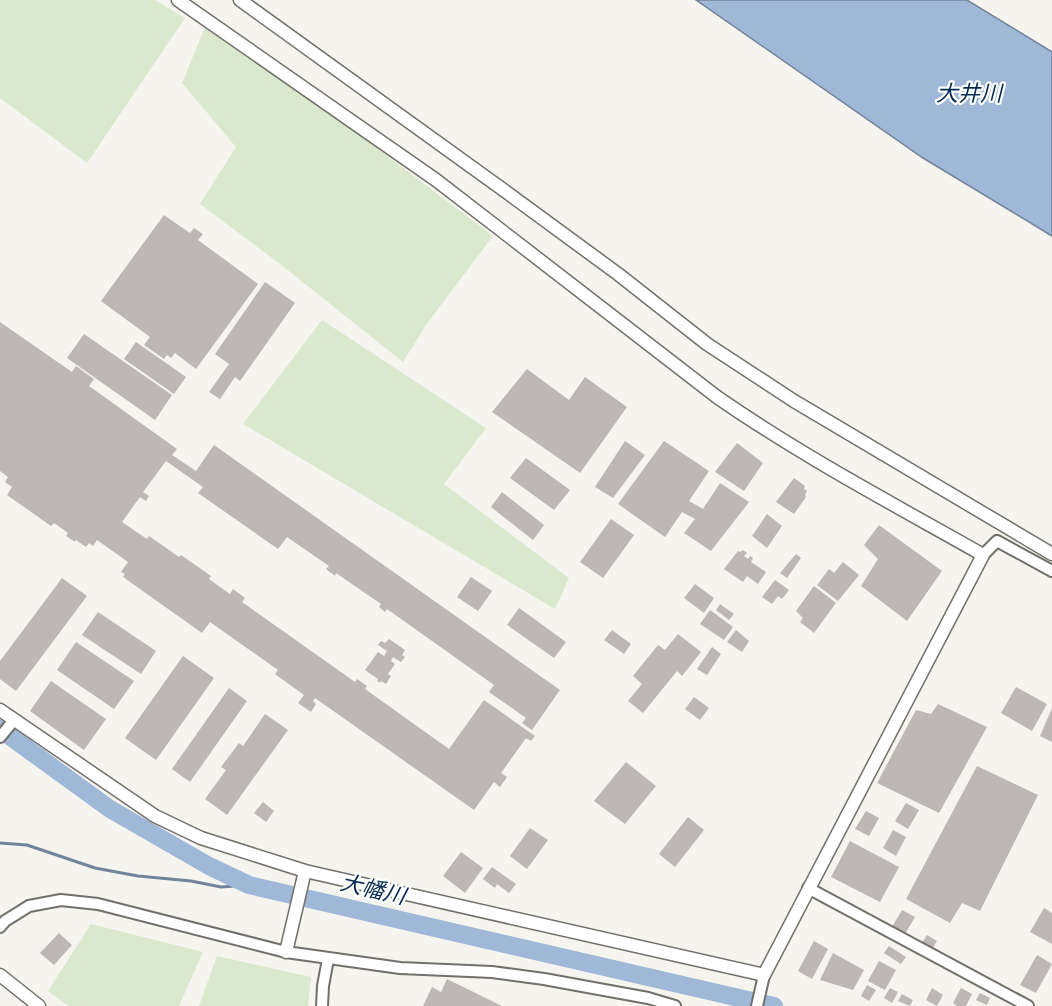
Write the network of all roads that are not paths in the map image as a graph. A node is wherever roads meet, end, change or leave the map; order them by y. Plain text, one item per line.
1 (178, 0) edge
2 (240, 0) edge
3 (1052, 554) edge
4 (983, 555) junction
5 (1052, 571) edge
6 (0, 710) edge
7 (14, 720) junction
8 (0, 738) edge
9 (305, 871) junction
10 (808, 888) junction
11 (0, 927) edge
12 (286, 952) junction
13 (328, 959) junction
14 (0, 975) edge
15 (764, 975) junction
16 (39, 1006) edge
17 (322, 1006) edge
18 (675, 1006) edge
19 (757, 1006) edge
20 (1028, 1006) edge

1 - 4 street
2 - 3 street
4 - 5 street
4 - 10 street
6 - 7 street
7 - 8 street
7 - 9 street
9 - 12 street
9 - 15 street
10 - 15 street
10 - 20 street
11 - 12 street
12 - 13 street
13 - 17 street
13 - 18 street
14 - 16 street
15 - 19 street

